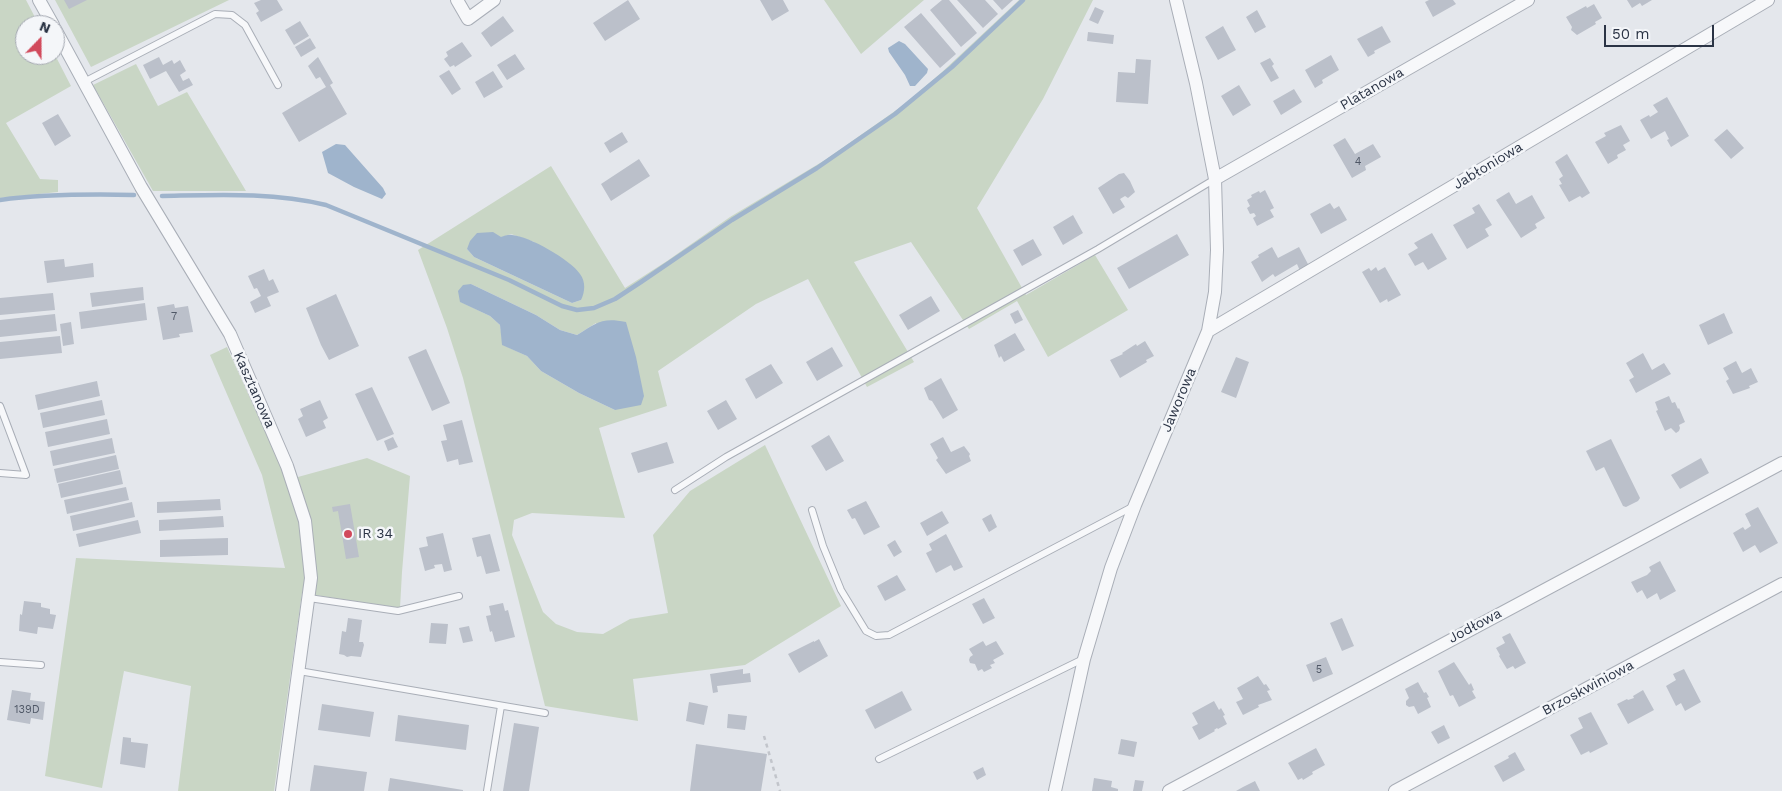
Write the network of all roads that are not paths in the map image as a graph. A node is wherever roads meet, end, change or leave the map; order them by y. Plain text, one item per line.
1 (39, 0) edge
2 (457, 0) edge
3 (494, 0) edge
4 (1176, 0) edge
5 (1528, 0) edge
6 (1768, 0) edge
7 (47, 15) edge
8 (65, 47) edge
9 (84, 82) junction
10 (278, 85) dead end
11 (1216, 179) junction
12 (1208, 331) junction
13 (0, 406) edge
14 (1782, 463) edge
15 (0, 473) edge
16 (675, 490) dead end
17 (1135, 505) junction
18 (812, 510) dead end
19 (1782, 584) edge
20 (459, 596) dead end
21 (309, 598) junction
22 (1084, 659) junction
23 (0, 662) edge
24 (41, 665) dead end
25 (299, 671) junction
26 (502, 706) junction
27 (545, 713) dead end
28 (878, 759) dead end
29 (282, 791) edge
30 (487, 791) edge
31 (1055, 791) edge
32 (1168, 791) edge
33 (1395, 791) edge

1 - 7 street
2 - 3 street
4 - 11 street, Jaworowa
5 - 11 street, Platanowa
6 - 12 street, Jabłoniowa
8 - 9 street, Kasztanowa
9 - 10 lane
9 - 21 street, Kasztanowa
11 - 12 street, Jaworowa
11 - 16 lane
12 - 17 street, Jaworowa
13 - 15 lane
14 - 32 street, Jodłowa
17 - 18 lane
17 - 22 street, Jaworowa
19 - 33 street, Brzoskwiniowa
20 - 21 lane
21 - 25 street, Kasztanowa
22 - 28 lane
22 - 31 street, Jaworowa
23 - 24 lane
25 - 26 lane
25 - 29 street, Kasztanowa
26 - 27 lane
26 - 30 lane

